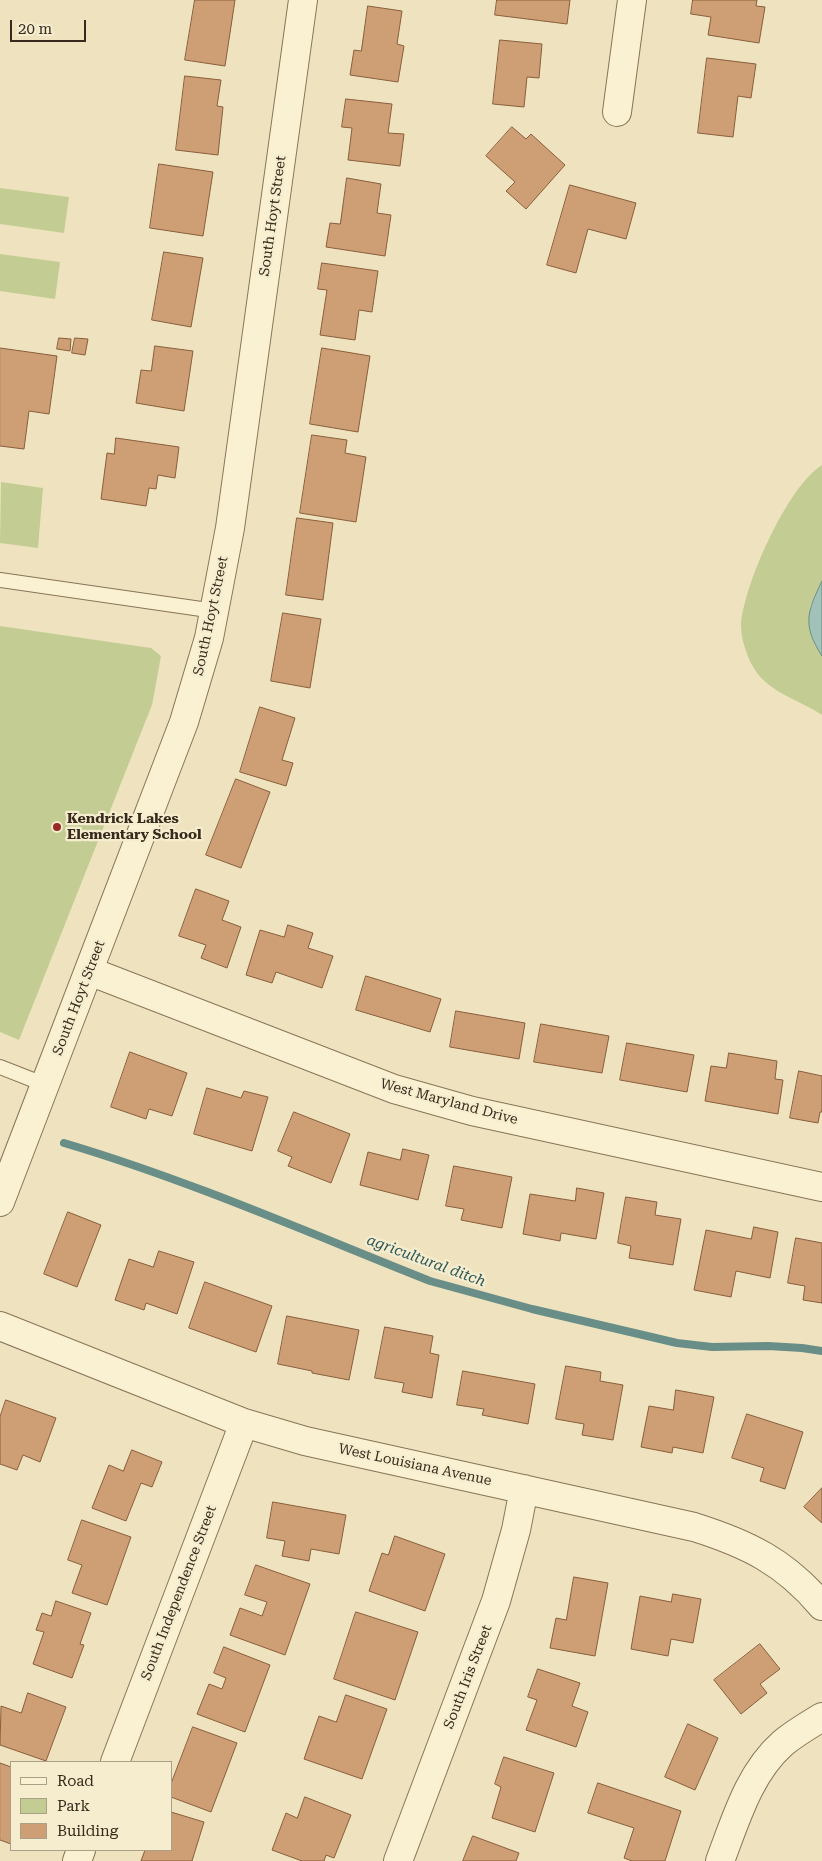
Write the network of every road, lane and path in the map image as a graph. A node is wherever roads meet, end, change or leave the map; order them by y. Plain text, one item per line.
1 (303, 0) edge
2 (632, 0) edge
3 (617, 112) dead end
4 (0, 580) edge
5 (215, 611) junction
6 (89, 971) junction
7 (0, 1068) edge
8 (46, 1085) junction
9 (822, 1188) edge
10 (0, 1202) edge
11 (0, 1326) edge
12 (244, 1423) junction
13 (524, 1489) junction
14 (822, 1606) edge
15 (822, 1717) edge
16 (114, 1761) edge
17 (398, 1861) edge
18 (720, 1861) edge

1 - 5 street, South Hoyt Street
2 - 3 street
4 - 5 lane
5 - 6 street, South Hoyt Street
6 - 8 street, South Hoyt Street
6 - 9 street, West Maryland Drive
7 - 8 lane
8 - 10 street, South Hoyt Street
11 - 12 street, West Louisiana Avenue
12 - 13 street, West Louisiana Avenue
12 - 16 street, South Independence Street
13 - 14 street, West Louisiana Avenue
13 - 17 street, South Iris Street
15 - 18 street

